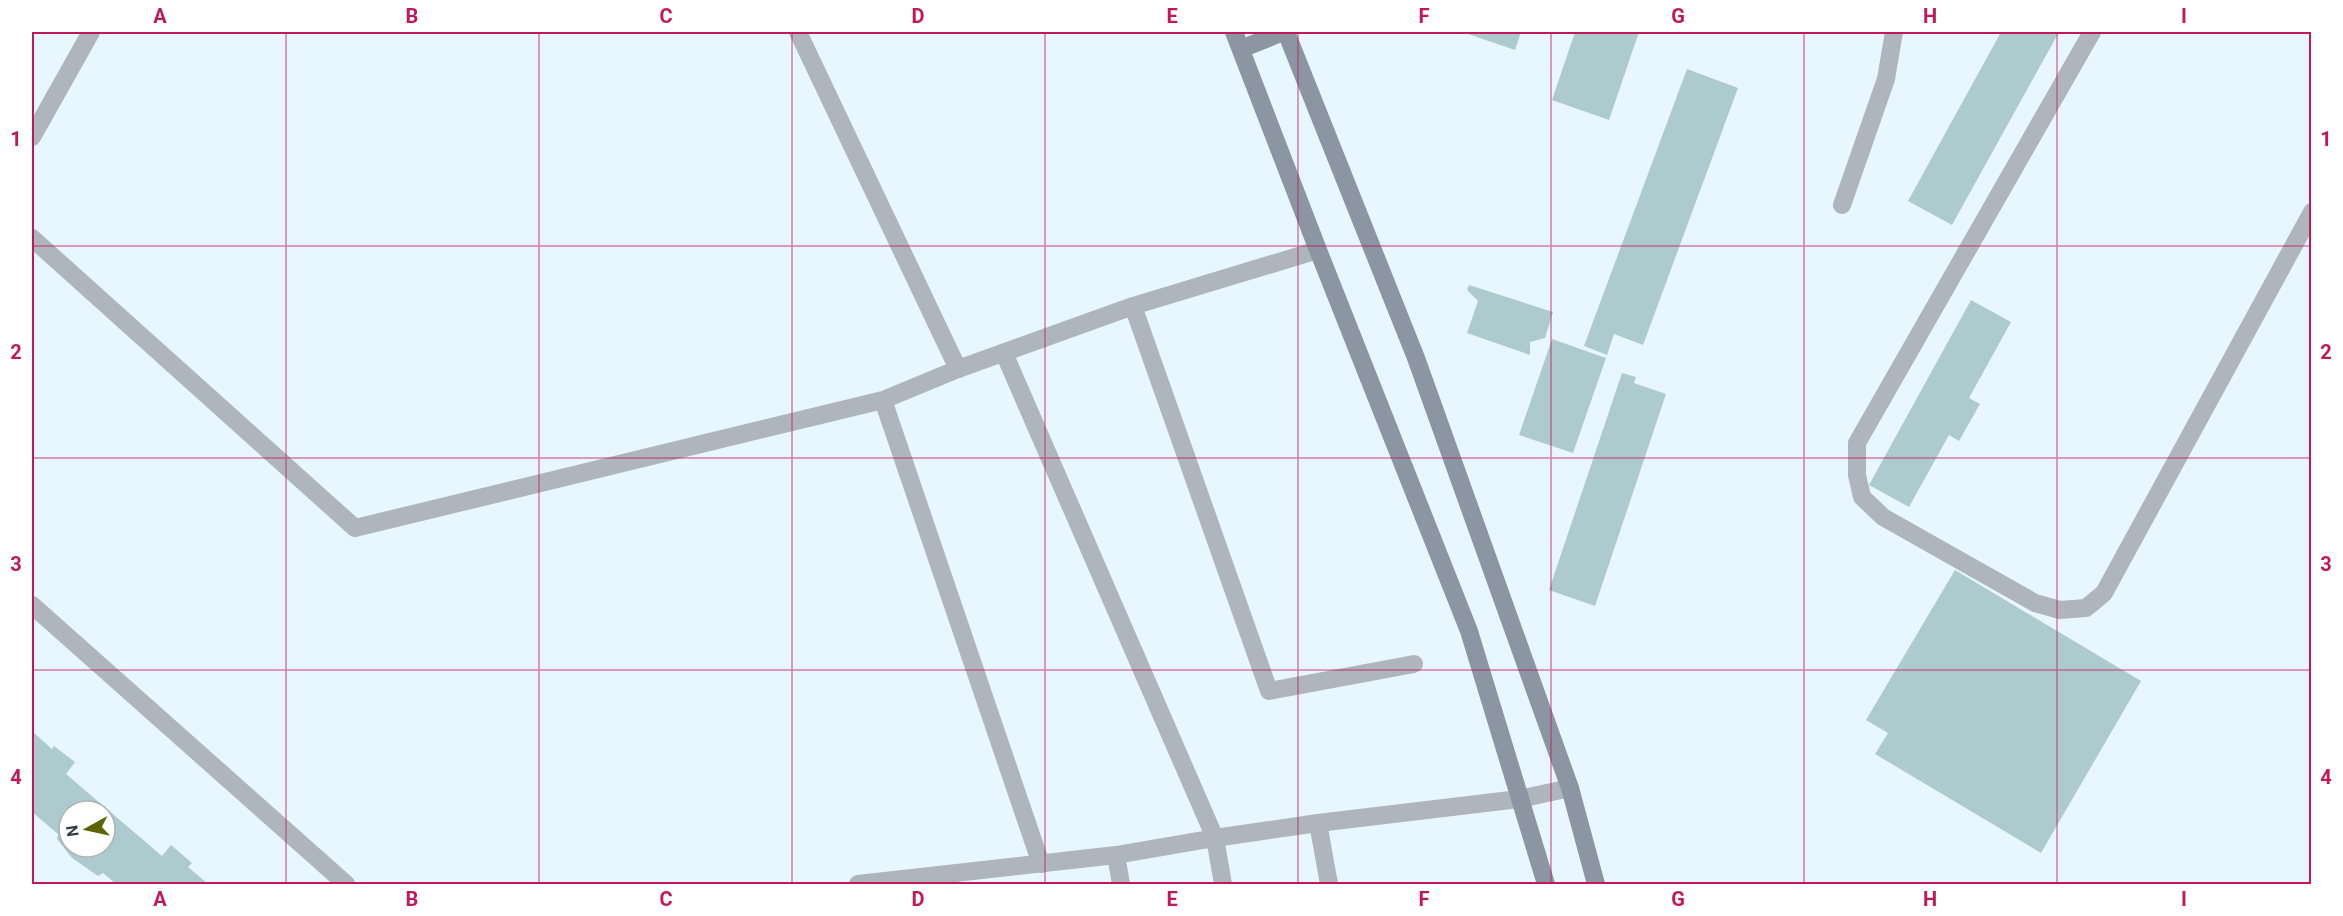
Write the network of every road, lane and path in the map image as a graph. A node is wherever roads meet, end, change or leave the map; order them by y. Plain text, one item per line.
1 (91, 32) edge
2 (798, 32) edge
3 (1234, 32) edge
4 (1285, 32) edge
5 (1894, 32) edge
6 (2092, 32) edge
7 (1241, 49) junction
8 (32, 137) edge
9 (1842, 205) dead end
10 (2312, 212) edge
11 (32, 238) edge
12 (1318, 250) junction
13 (1132, 306) junction
14 (1004, 353) junction
15 (958, 369) junction
16 (883, 400) junction
17 (32, 605) edge
18 (1414, 664) dead end
19 (1570, 788) junction
20 (1519, 799) junction
21 (1318, 823) junction
22 (1215, 838) junction
23 (1116, 855) junction
24 (1041, 864) junction
25 (956, 879) edge
26 (887, 882) edge
27 (346, 885) edge
28 (858, 885) edge
29 (1121, 885) edge
30 (1223, 885) edge
31 (1329, 885) edge
32 (1546, 885) edge
33 (1596, 885) edge

1 - 8 street
2 - 15 street
3 - 7 street
4 - 7 street
4 - 19 street
5 - 9 street
6 - 10 street
7 - 12 street
11 - 16 street
12 - 13 street
12 - 20 street
13 - 14 street
13 - 18 street
14 - 15 street
14 - 22 street
15 - 16 street
16 - 24 street
17 - 27 street
19 - 20 street
19 - 33 street
20 - 21 street
20 - 32 street
21 - 22 street
21 - 31 street
22 - 23 street
22 - 30 street
23 - 24 street
23 - 29 street
24 - 25 street
25 - 26 street
26 - 28 street

